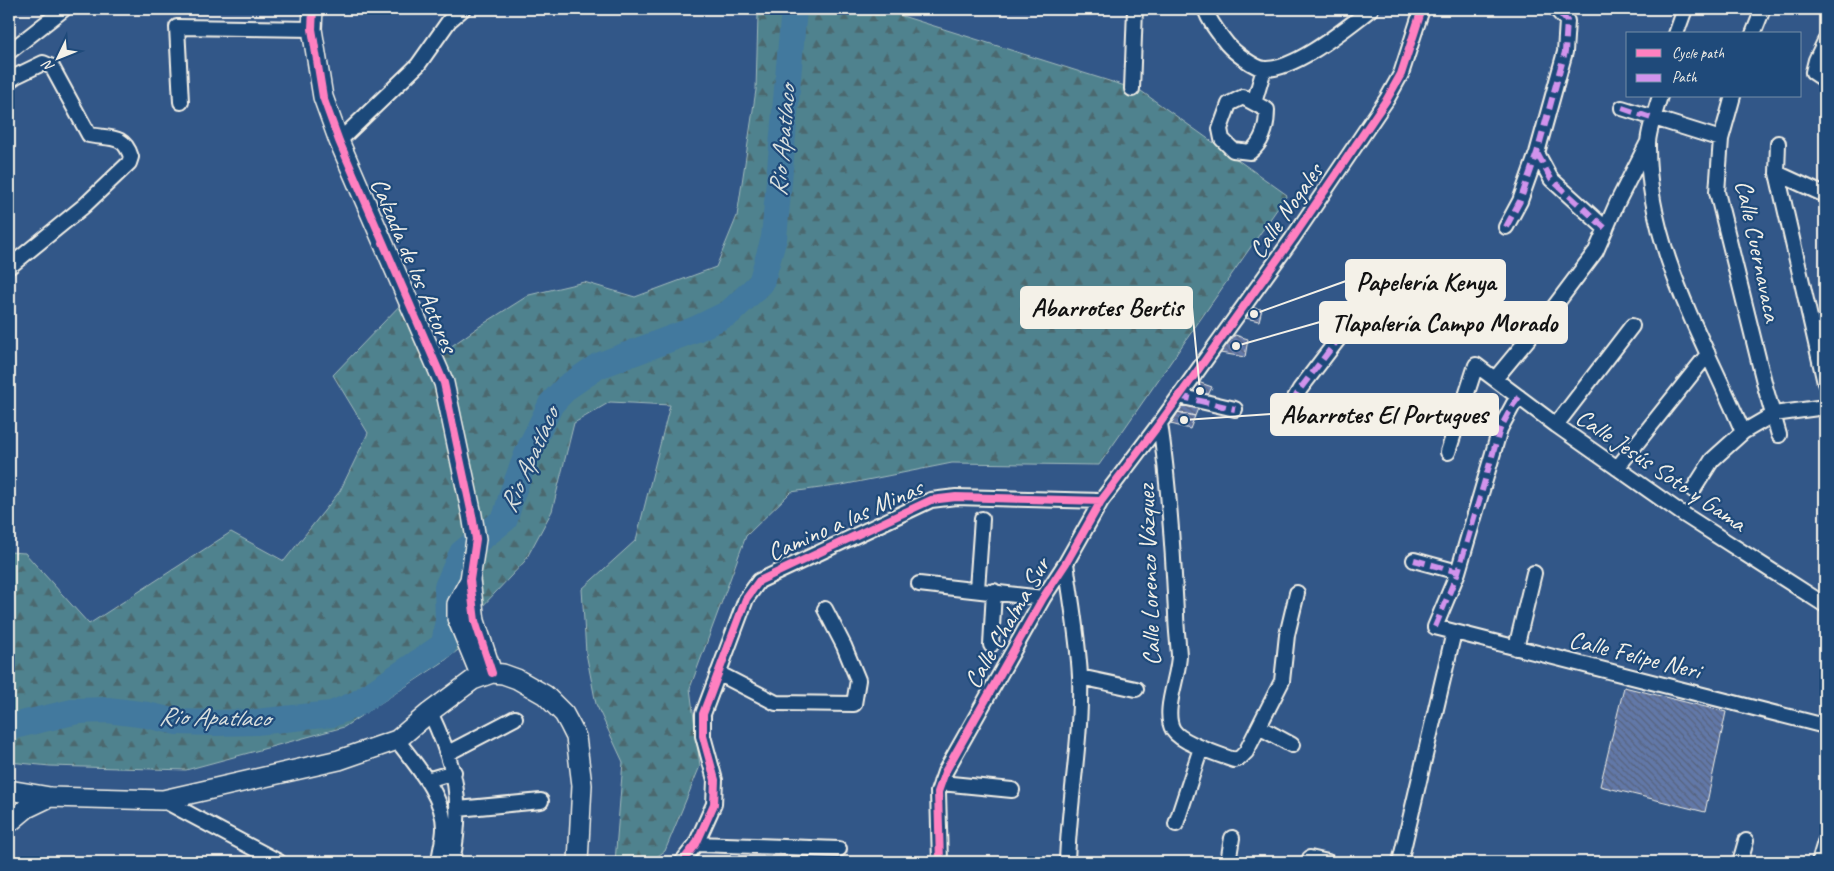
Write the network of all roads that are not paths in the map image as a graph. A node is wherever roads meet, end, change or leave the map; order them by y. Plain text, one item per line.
1 (64, 9) edge
2 (313, 9) edge
3 (462, 9) edge
4 (1136, 9) edge
5 (1205, 9) edge
6 (1371, 9) edge
7 (1422, 9) edge
8 (1556, 9) edge
9 (1686, 9) edge
10 (1763, 9) edge
11 (312, 29) junction
12 (1677, 32) edge
13 (1754, 32) edge
14 (1825, 41) edge
15 (9, 52) edge
16 (1264, 69) junction
17 (1825, 80) edge
18 (9, 81) edge
19 (1132, 89) dead end
20 (1659, 98) edge
21 (1732, 98) edge
22 (181, 102) dead end
23 (1254, 103) dead end
24 (1622, 108) dead end
25 (1654, 119) junction
26 (1721, 140) junction
27 (339, 141) junction
28 (1647, 142) junction
29 (1778, 143) dead end
30 (1537, 153) junction
31 (1777, 173) junction
32 (1825, 195) edge
33 (1506, 227) dead end
34 (1606, 229) junction
35 (9, 267) edge
36 (1372, 295) dead end
37 (1632, 326) dead end
38 (1708, 354) junction
39 (1496, 379) junction
40 (1825, 383) edge
41 (1179, 396) junction
42 (1519, 397) junction
43 (1825, 407) edge
44 (1235, 409) dead end
45 (1774, 414) junction
46 (1283, 419) dead end
47 (1160, 423) junction
48 (1556, 425) junction
49 (1743, 432) junction
50 (1780, 435) dead end
51 (1448, 452) dead end
52 (1617, 468) junction
53 (1693, 490) dead end
54 (1101, 501) junction
55 (982, 519) dead end
56 (1414, 560) dead end
57 (1066, 563) junction
58 (1458, 572) junction
59 (1534, 573) dead end
60 (919, 584) dead end
61 (977, 589) junction
62 (994, 591) junction
63 (1297, 593) dead end
64 (1043, 598) junction
65 (1825, 605) edge
66 (825, 609) dead end
67 (1454, 632) junction
68 (991, 645) dead end
69 (1516, 648) junction
70 (718, 673) junction
71 (486, 674) junction
72 (1080, 677) junction
73 (1136, 689) dead end
74 (430, 712) junction
75 (515, 718) dead end
76 (1825, 726) edge
77 (1259, 727) junction
78 (397, 740) junction
79 (1292, 745) dead end
80 (1201, 748) junction
81 (448, 753) junction
82 (454, 772) junction
83 (427, 780) junction
84 (941, 783) junction
85 (9, 790) edge
86 (1012, 790) dead end
87 (50, 797) junction
88 (164, 800) junction
89 (541, 801) dead end
90 (458, 809) junction
91 (9, 823) edge
92 (1176, 824) dead end
93 (1232, 838) dead end
94 (1746, 841) dead end
95 (1825, 842) edge
96 (696, 844) junction
97 (838, 849) dead end
98 (1310, 858) dead end
99 (279, 862) edge
100 (439, 862) edge
101 (452, 862) edge
102 (578, 862) edge
103 (682, 862) edge
104 (940, 862) edge
105 (1067, 862) edge
106 (1228, 862) edge
107 (1328, 862) edge
108 (1400, 862) edge
109 (1740, 862) edge
110 (1819, 862) edge

1 - 15 street
2 - 11 street, Calzada de los Actores
3 - 27 street
4 - 19 street
5 - 16 street
6 - 16 street
7 - 41 street, Calle Nogales
8 - 30 street
9 - 12 street
10 - 13 street
11 - 22 street
11 - 27 street, Calzada de los Actores
14 - 17 street
16 - 23 street
18 - 35 street
20 - 25 street
21 - 26 street, Calle Cuernavaca
24 - 25 street
25 - 26 street
25 - 28 street
26 - 45 street, Calle Cuernavaca
27 - 71 street, Calzada de los Actores
28 - 34 street
28 - 38 street
29 - 31 street
30 - 33 street
30 - 34 street
31 - 32 street
31 - 40 street
34 - 39 street
36 - 46 street
37 - 48 street
38 - 49 street
38 - 52 street
39 - 42 street, Calle Jesús Soto y Gama
39 - 51 street, Calle Jesús Soto y Gama
41 - 44 street
41 - 47 street, Calle Nogales
42 - 48 street, Calle Jesús Soto y Gama
42 - 58 street
43 - 45 street
45 - 49 street
45 - 50 street, Calle Cuernavaca
47 - 54 street, Calle Chalma Sur
47 - 80 street, Calle Lorenzo Vázquez
48 - 52 street, Calle Jesús Soto y Gama
49 - 53 street
52 - 65 street, Calle Jesús Soto y Gama
54 - 57 street, Calle Chalma Sur
54 - 70 street, Camino a las Minas
55 - 61 street
56 - 58 street
57 - 64 street, Calle Chalma Sur
57 - 72 street
58 - 67 street, Calle Felipe Neri
59 - 69 street
60 - 61 street
61 - 62 street
62 - 64 street
62 - 68 street
63 - 77 street
64 - 84 street, Calle Chalma Sur
66 - 70 street
67 - 69 street, Calle Felipe Neri
67 - 108 street
69 - 76 street, Calle Felipe Neri
70 - 96 street, Camino a las Minas
71 - 74 street
71 - 102 street
72 - 73 street
72 - 105 street
74 - 78 street
74 - 81 street
75 - 81 street
77 - 79 street
77 - 80 street, Calle Lorenzo Vázquez
78 - 83 street
78 - 88 street
80 - 92 street
81 - 82 street
82 - 83 street
82 - 90 street
83 - 100 street
84 - 86 street
84 - 104 street, Calle Chalma Sur
85 - 87 street
87 - 88 street
87 - 91 street
88 - 99 street
89 - 90 street
90 - 101 street
93 - 106 street
94 - 109 street
95 - 110 street
96 - 97 street
96 - 103 street, Camino a las Minas
98 - 107 street

